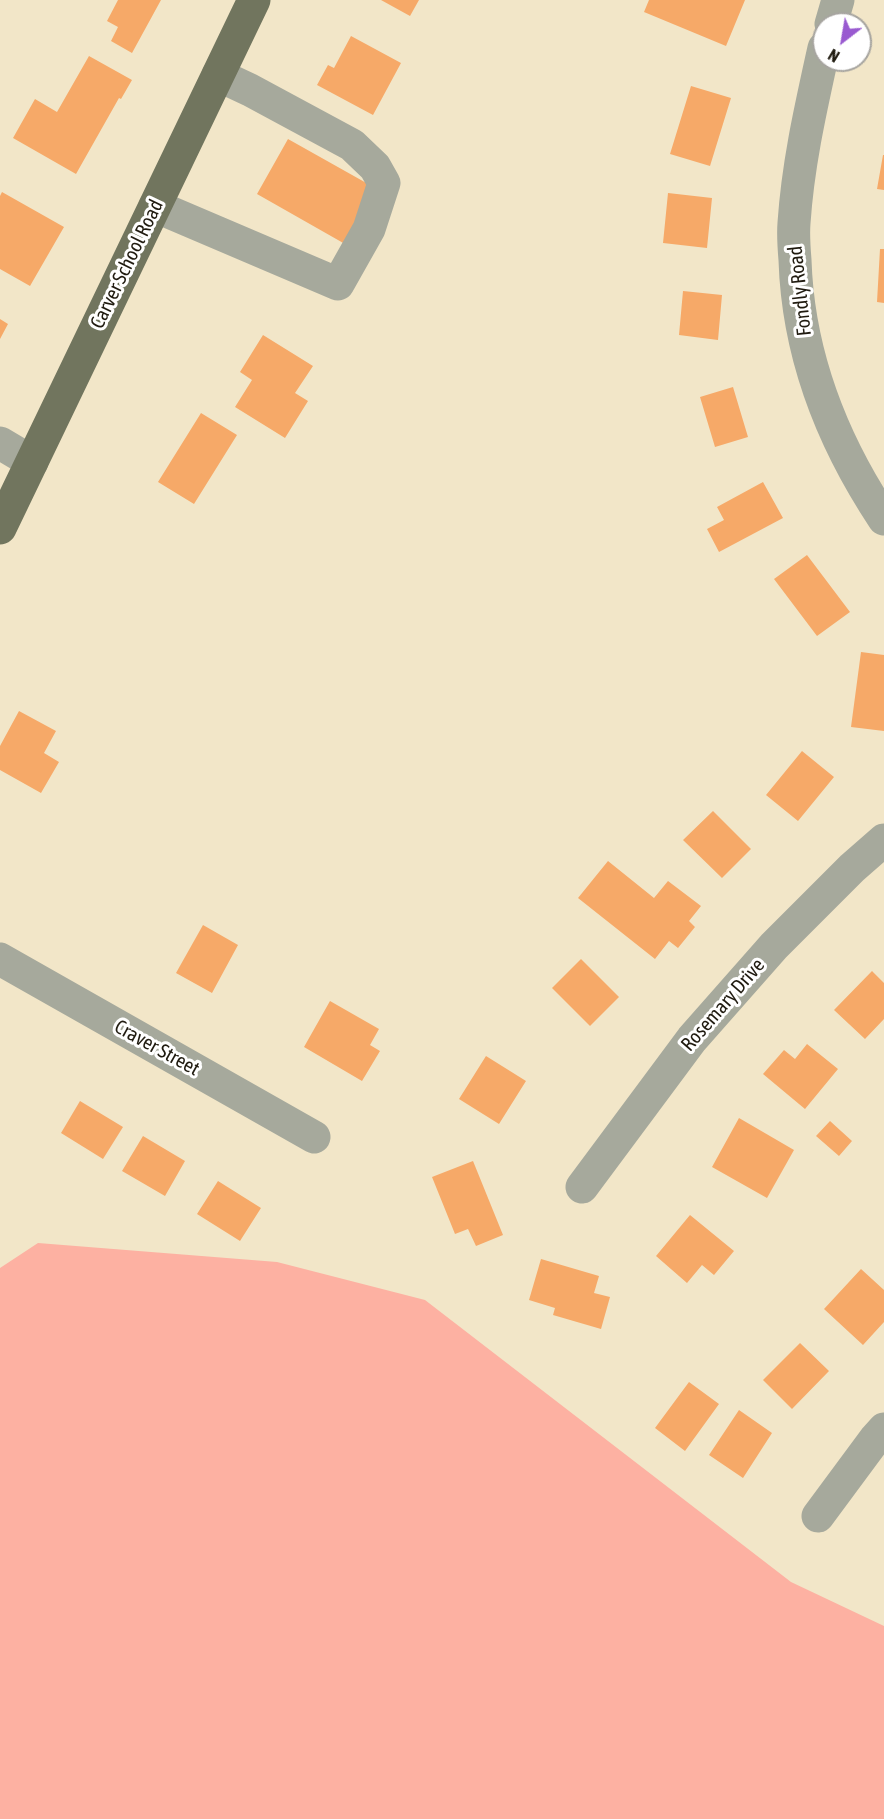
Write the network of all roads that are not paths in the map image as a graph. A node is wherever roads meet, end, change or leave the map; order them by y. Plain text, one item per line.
1 (254, 0) edge
2 (819, 72) edge
3 (218, 75) junction
4 (155, 206) junction
5 (0, 443) edge
6 (32, 462) junction
7 (884, 519) edge
8 (0, 528) edge
9 (884, 840) edge
10 (0, 959) edge
11 (314, 1137) dead end
12 (582, 1187) dead end
13 (884, 1429) edge
14 (818, 1516) dead end

1 - 3 main road, Carver School Road
2 - 7 street, Fondly Road
3 - 4 main road, Carver School Road
3 - 4 street
4 - 6 main road, Carver School Road
5 - 6 street
6 - 8 main road, Carver School Road
9 - 12 street, Rosemary Drive
10 - 11 street, Craver Street
13 - 14 street

